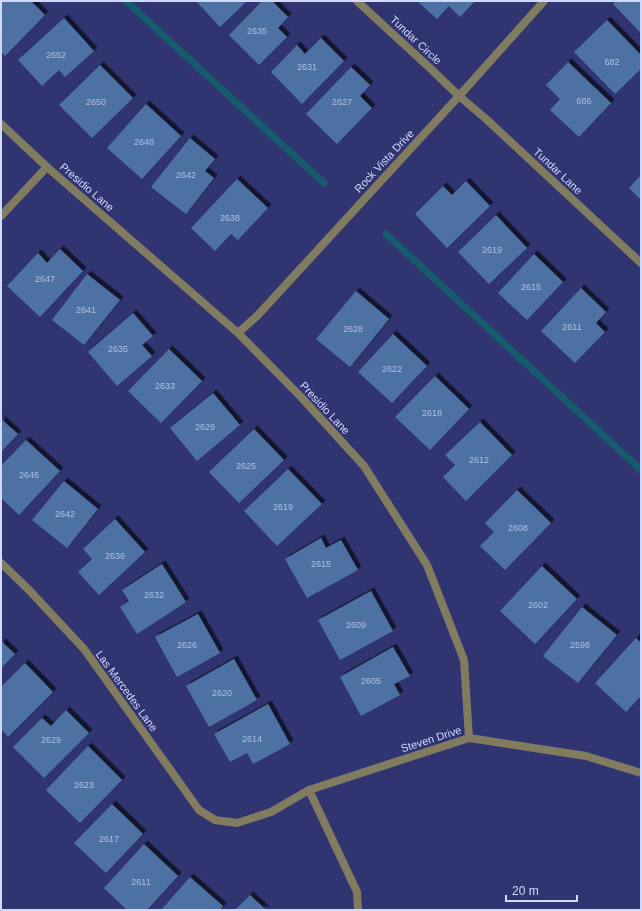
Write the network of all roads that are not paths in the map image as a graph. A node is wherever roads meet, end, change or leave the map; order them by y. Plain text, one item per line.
1 (357, 1) edge
2 (544, 1) edge
3 (459, 96) junction
4 (1, 124) edge
5 (47, 167) junction
6 (1, 216) edge
7 (641, 263) edge
8 (238, 333) junction
9 (1, 563) edge
10 (470, 738) junction
11 (641, 773) edge
12 (309, 790) junction
13 (237, 823) joint
14 (358, 910) edge

1 - 3 street, Tundar Circle
2 - 3 street, Rock Vista Drive
3 - 7 street, Tundar Lane
3 - 8 street, Rock Vista Drive
4 - 5 street, Presidio Lane
5 - 6 street
5 - 8 street, Presidio Lane
8 - 10 street, Presidio Lane
9 - 13 street, Las Mercedes Lane
10 - 11 street, Steven Drive
10 - 12 street, Steven Drive
12 - 13 street, Steven Drive
12 - 14 street

